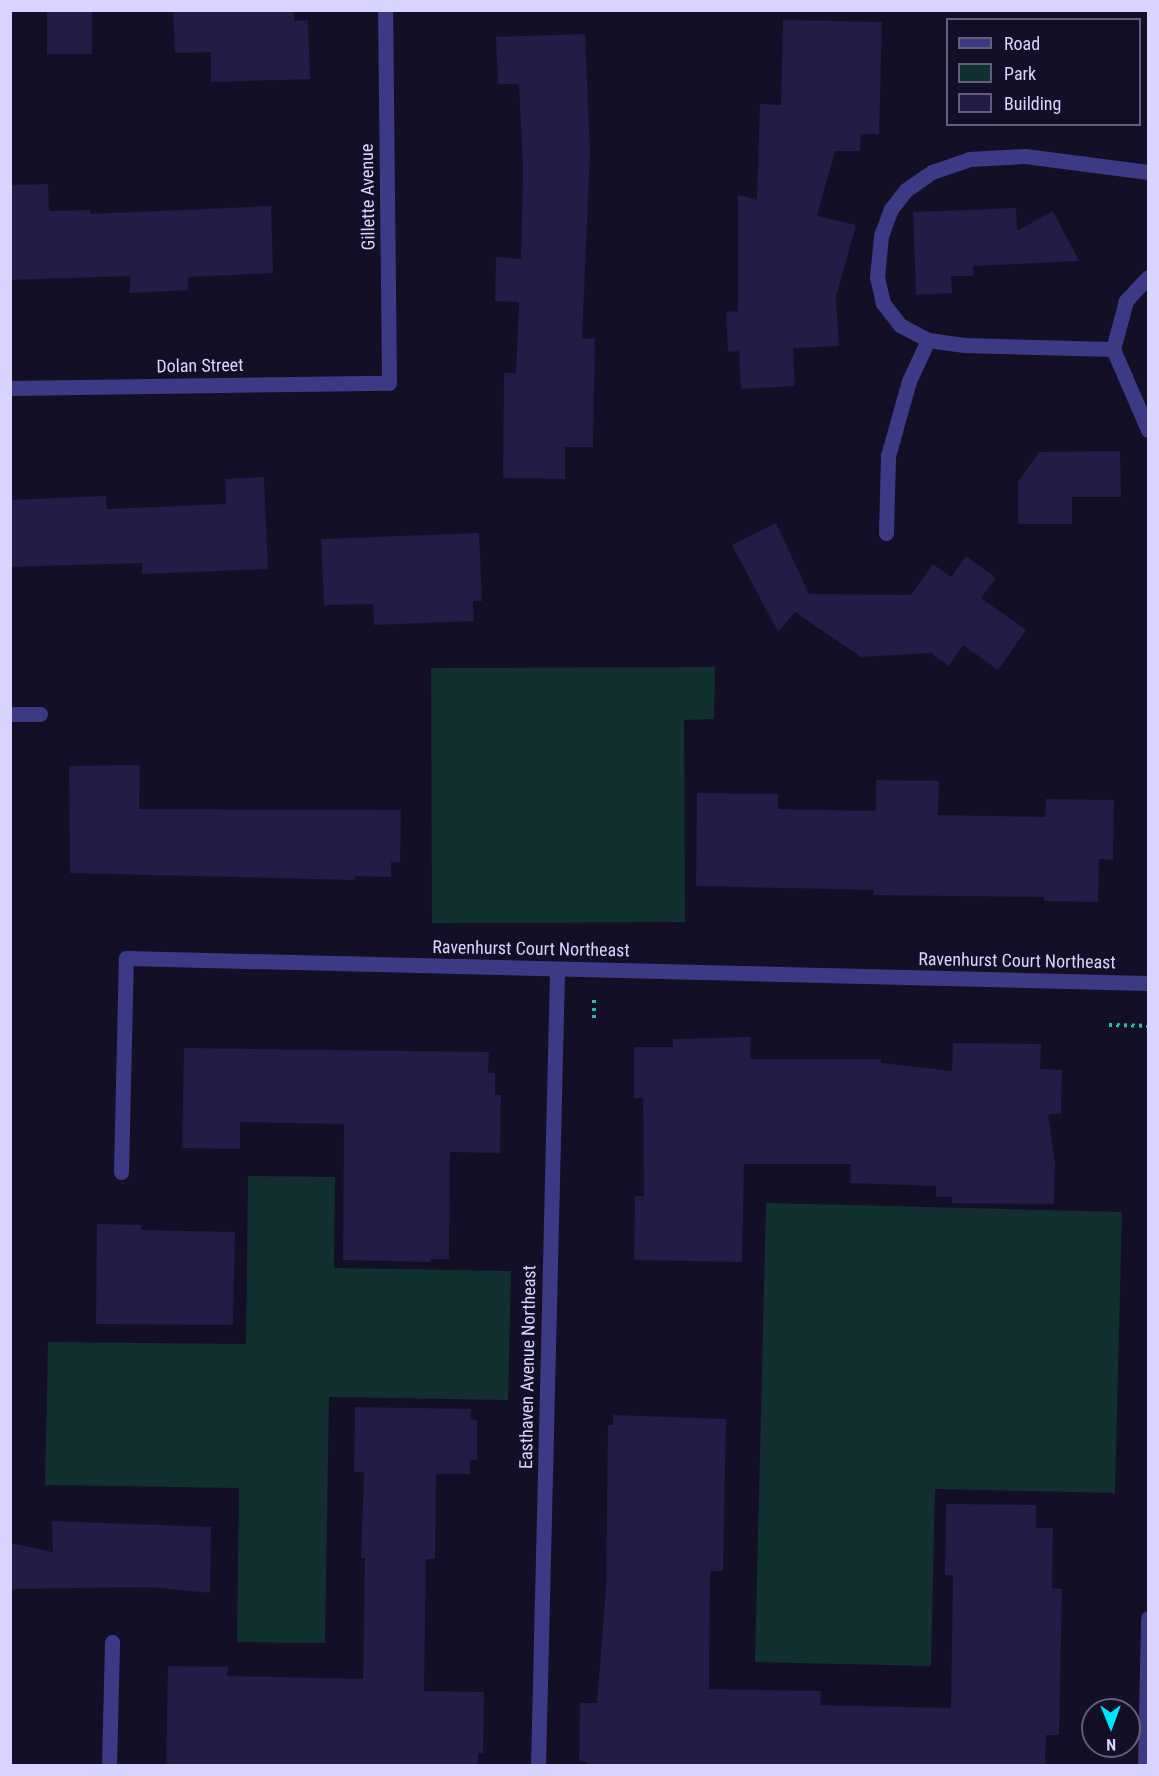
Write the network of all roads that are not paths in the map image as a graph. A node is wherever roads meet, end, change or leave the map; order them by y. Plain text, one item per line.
1 (385, 10) edge
2 (1149, 172) edge
3 (1149, 277) edge
4 (928, 340) junction
5 (1113, 349) junction
6 (389, 383) joint
7 (10, 388) edge
8 (1149, 430) edge
9 (886, 533) dead end
10 (10, 714) edge
11 (40, 714) dead end
12 (557, 969) junction
13 (1149, 983) edge
14 (121, 1172) dead end
15 (1149, 1618) edge
16 (112, 1642) dead end
17 (109, 1766) edge
18 (538, 1766) edge
19 (1145, 1766) edge

1 - 6 street, Gillette Avenue
2 - 4 street
3 - 5 street
4 - 5 street
4 - 9 street
5 - 8 street
6 - 7 street, Dolan Street
10 - 11 street
12 - 13 street, Ravenhurst Court Northeast
12 - 14 street, Ravenhurst Court Northeast
12 - 18 street, Easthaven Avenue Northeast
15 - 19 street
16 - 17 street

